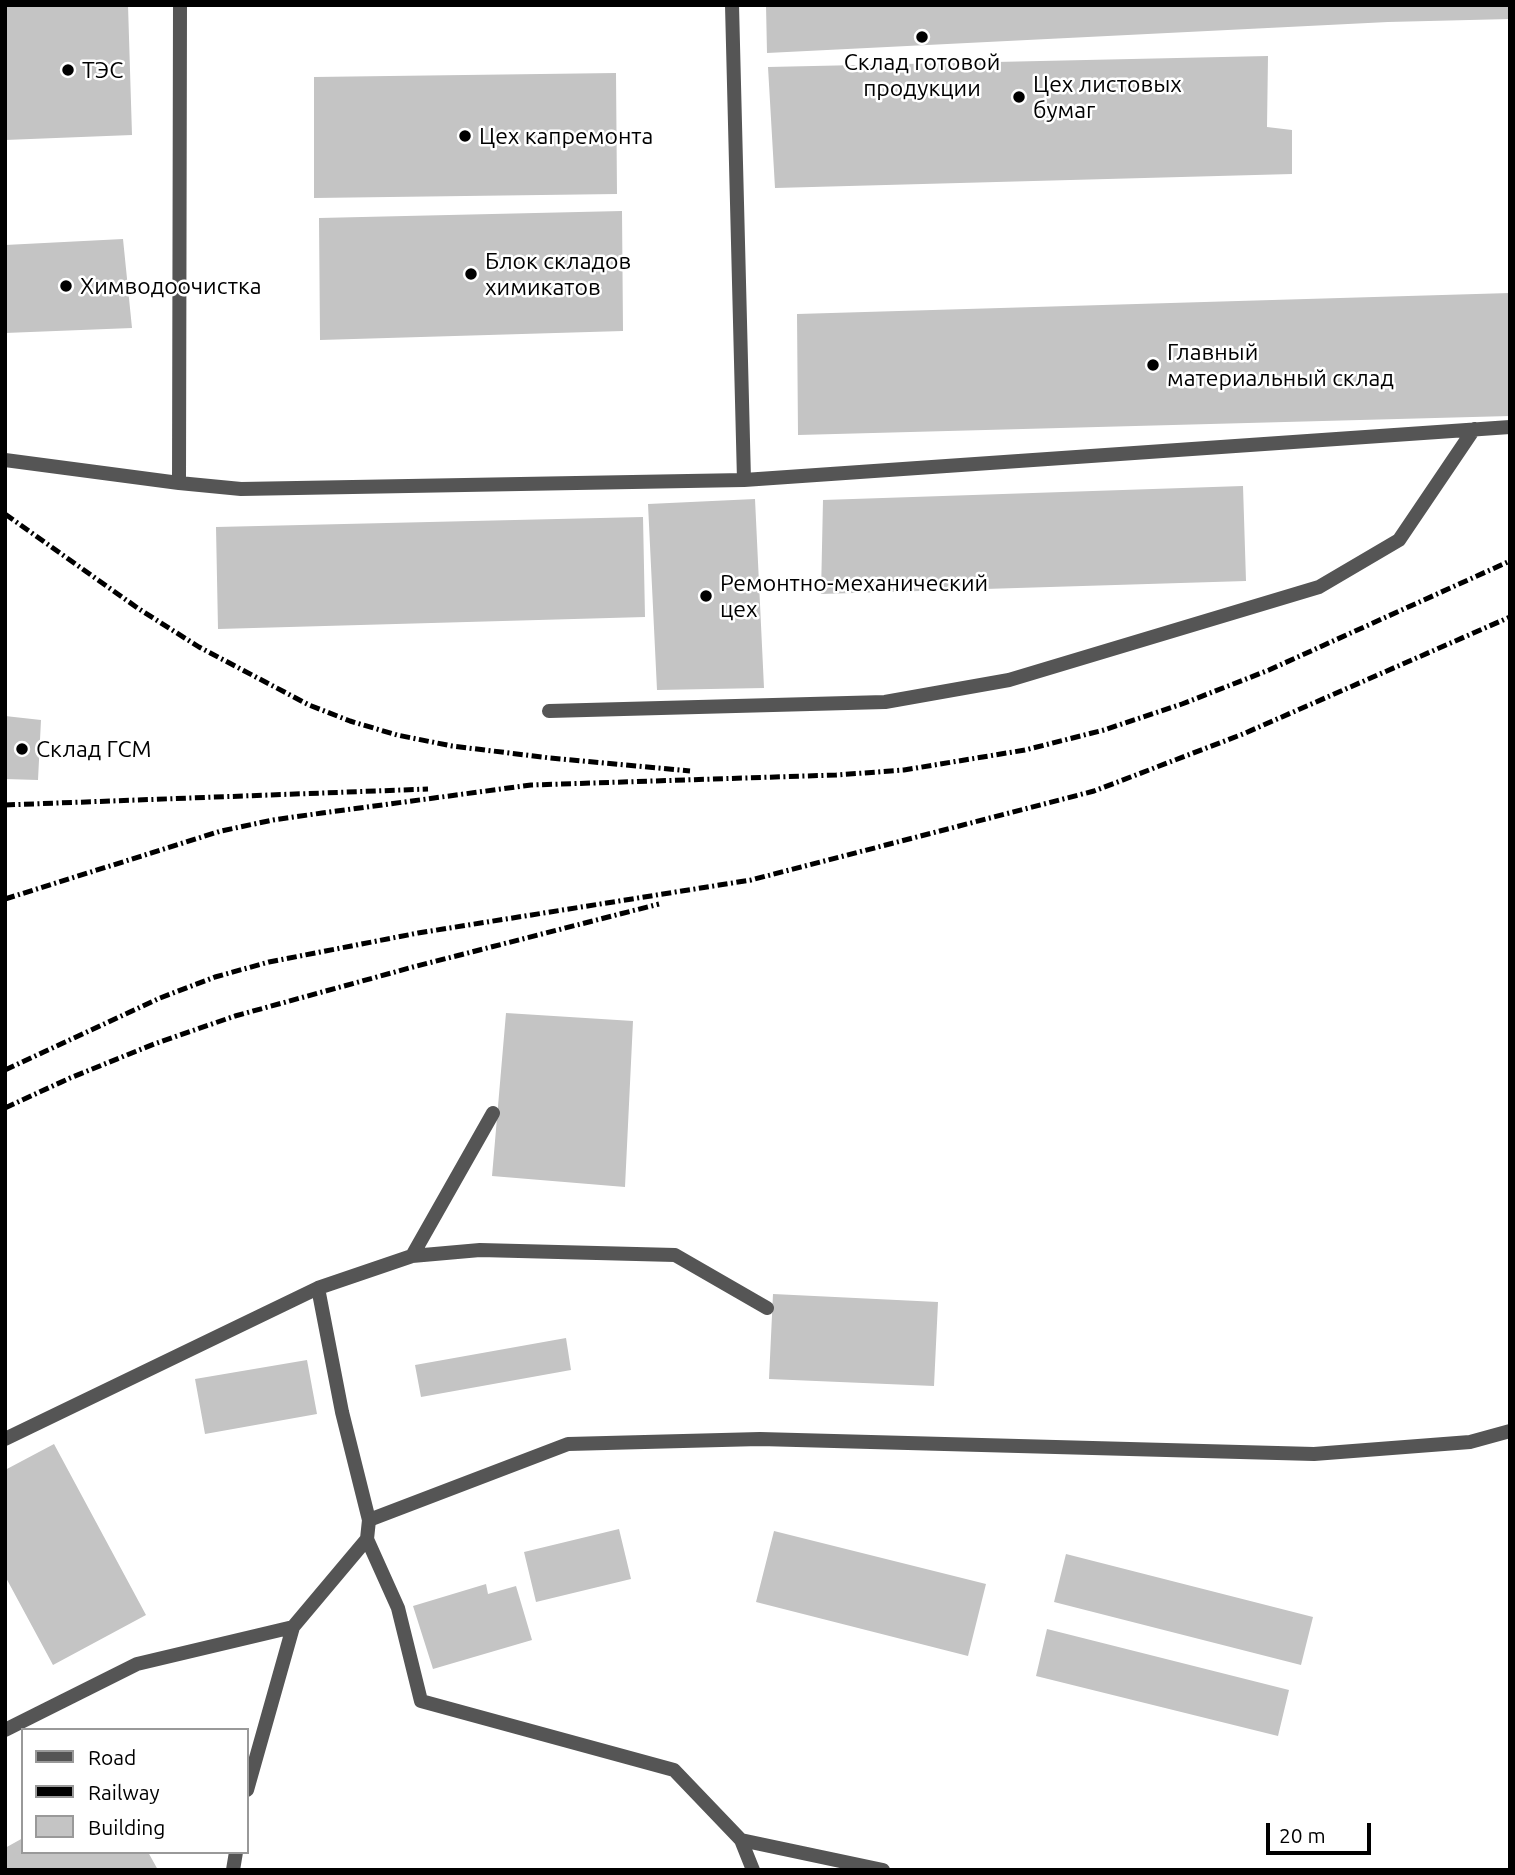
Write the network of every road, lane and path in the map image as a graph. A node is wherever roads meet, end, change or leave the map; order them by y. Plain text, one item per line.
1 (180, 5) edge
2 (732, 5) edge
3 (1510, 428) edge
4 (1474, 429) junction
5 (5, 460) edge
6 (744, 480) junction
7 (178, 483) junction
8 (549, 711) dead end
9 (493, 1113) dead end
10 (412, 1256) junction
11 (318, 1288) junction
12 (767, 1308) dead end
13 (1510, 1431) edge
14 (5, 1439) edge
15 (369, 1520) junction
16 (367, 1539) junction
17 (293, 1627) junction
18 (5, 1730) edge
19 (248, 1786) edge
20 (741, 1840) junction
21 (753, 1870) edge
22 (883, 1870) edge

1 - 7 street
2 - 6 street
3 - 4 street
4 - 6 street
4 - 8 street
5 - 7 street
6 - 7 street
9 - 10 street
10 - 11 street
10 - 12 street
11 - 14 street
11 - 15 street
13 - 15 street
15 - 16 street
16 - 17 street
16 - 20 street
17 - 18 street
17 - 19 street
20 - 21 street
20 - 22 street

